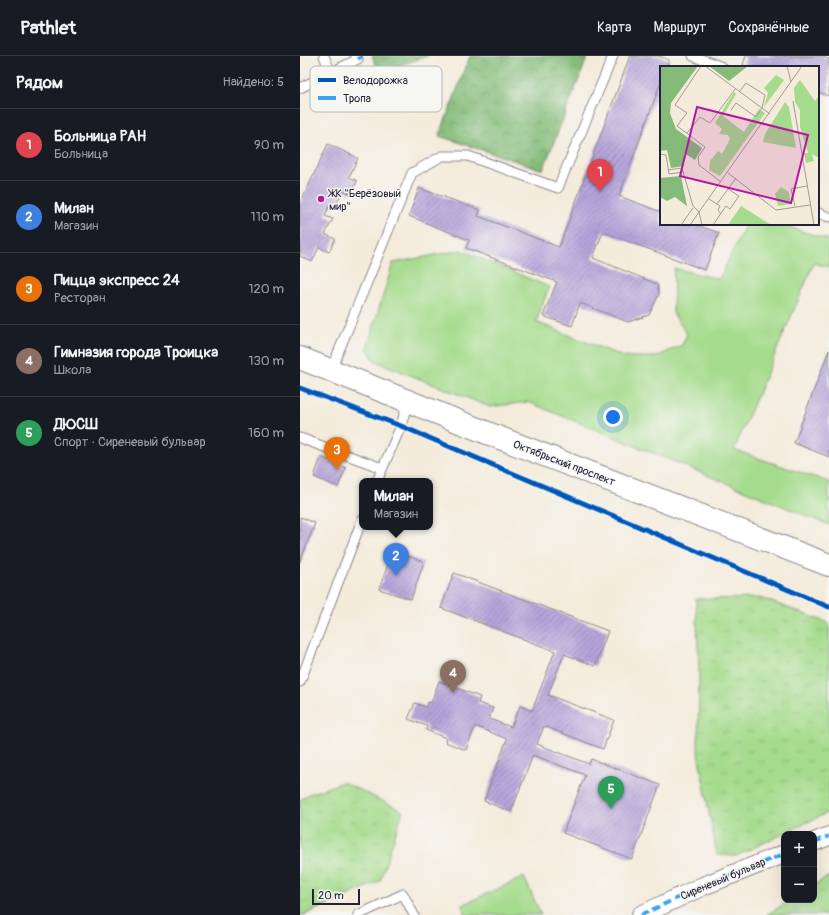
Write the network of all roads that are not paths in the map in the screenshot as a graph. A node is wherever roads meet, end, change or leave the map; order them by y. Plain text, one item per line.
1 (324, 56) edge
2 (356, 56) edge
3 (613, 56) edge
4 (693, 56) edge
5 (328, 66) edge
6 (344, 66) edge
7 (719, 66) edge
8 (310, 83) edge
9 (300, 88) edge
10 (819, 213) edge
11 (829, 217) edge
12 (300, 358) edge
13 (331, 370) junction
14 (408, 401) junction
15 (300, 438) edge
16 (382, 468) junction
17 (378, 478) edge
18 (359, 528) edge
19 (829, 565) edge
20 (300, 682) edge
21 (829, 836) edge
22 (817, 841) edge
23 (781, 855) edge
24 (358, 915) edge
25 (414, 915) edge
26 (641, 915) edge

1 - 5 lane
2 - 6 lane
3 - 13 lane
4 - 7 lane
8 - 9 lane
10 - 11 lane
12 - 13 main road, Октябрьский проспект
13 - 14 main road, Октябрьский проспект
14 - 16 lane
14 - 19 main road, Октябрьский проспект
15 - 16 lane
16 - 17 lane
18 - 20 lane
21 - 22 street
23 - 26 street, Сиреневый бульвар
24 - 25 lane

